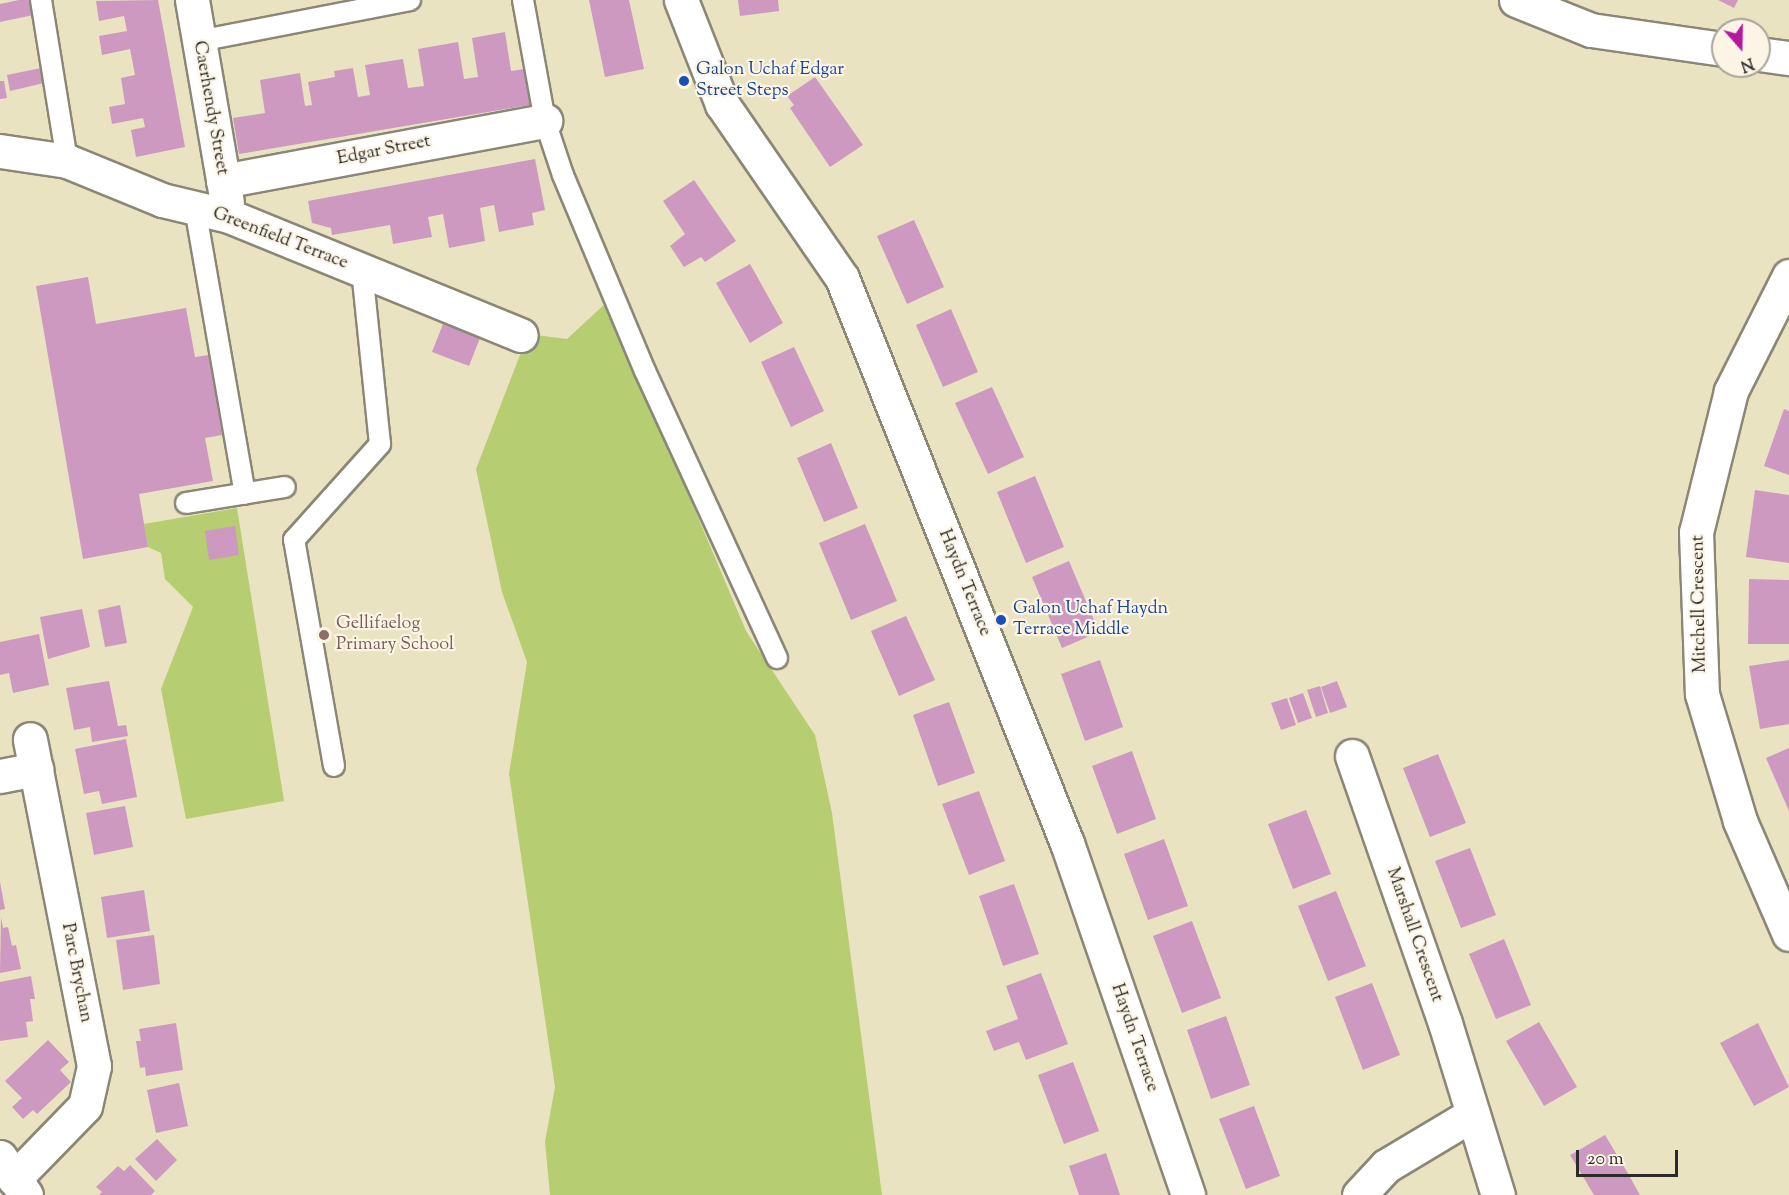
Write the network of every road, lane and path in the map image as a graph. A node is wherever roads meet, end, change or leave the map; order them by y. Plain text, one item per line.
1 (41, 0) edge
2 (192, 0) edge
3 (410, 0) edge
4 (523, 0) edge
5 (681, 0) edge
6 (1516, 0) edge
7 (199, 40) junction
8 (1711, 47) edge
9 (1771, 56) edge
10 (1789, 58) edge
11 (545, 121) junction
12 (0, 151) edge
13 (67, 161) junction
14 (223, 181) junction
15 (195, 208) junction
16 (229, 216) junction
17 (362, 270) junction
18 (1789, 276) edge
19 (521, 335) dead end
20 (285, 487) dead end
21 (245, 494) junction
22 (186, 503) dead end
23 (777, 658) dead end
24 (1352, 756) dead end
25 (334, 766) dead end
26 (0, 776) edge
27 (1789, 934) edge
28 (1473, 1114) junction
29 (13, 1177) edge
30 (1188, 1195) edge
31 (1359, 1195) edge
32 (1498, 1195) edge

1 - 13 lane
2 - 7 street, Caerhendy Street
3 - 7 lane
4 - 11 lane
5 - 30 street, Haydn Terrace
6 - 8 street
7 - 14 street, Caerhendy Street
9 - 10 street
11 - 14 street, Edgar Street
11 - 23 lane
12 - 13 street, Greenfield Terrace
13 - 15 street, Greenfield Terrace
14 - 16 street, Caerhendy Street
15 - 16 street, Greenfield Terrace
15 - 21 lane
16 - 17 street, Greenfield Terrace
17 - 19 street, Greenfield Terrace
17 - 25 lane
18 - 27 street, Mitchell Crescent
20 - 21 lane
21 - 22 lane
24 - 28 street, Marshall Crescent
26 - 29 street, Parc Brychan
28 - 31 street
28 - 32 street, Marshall Crescent

